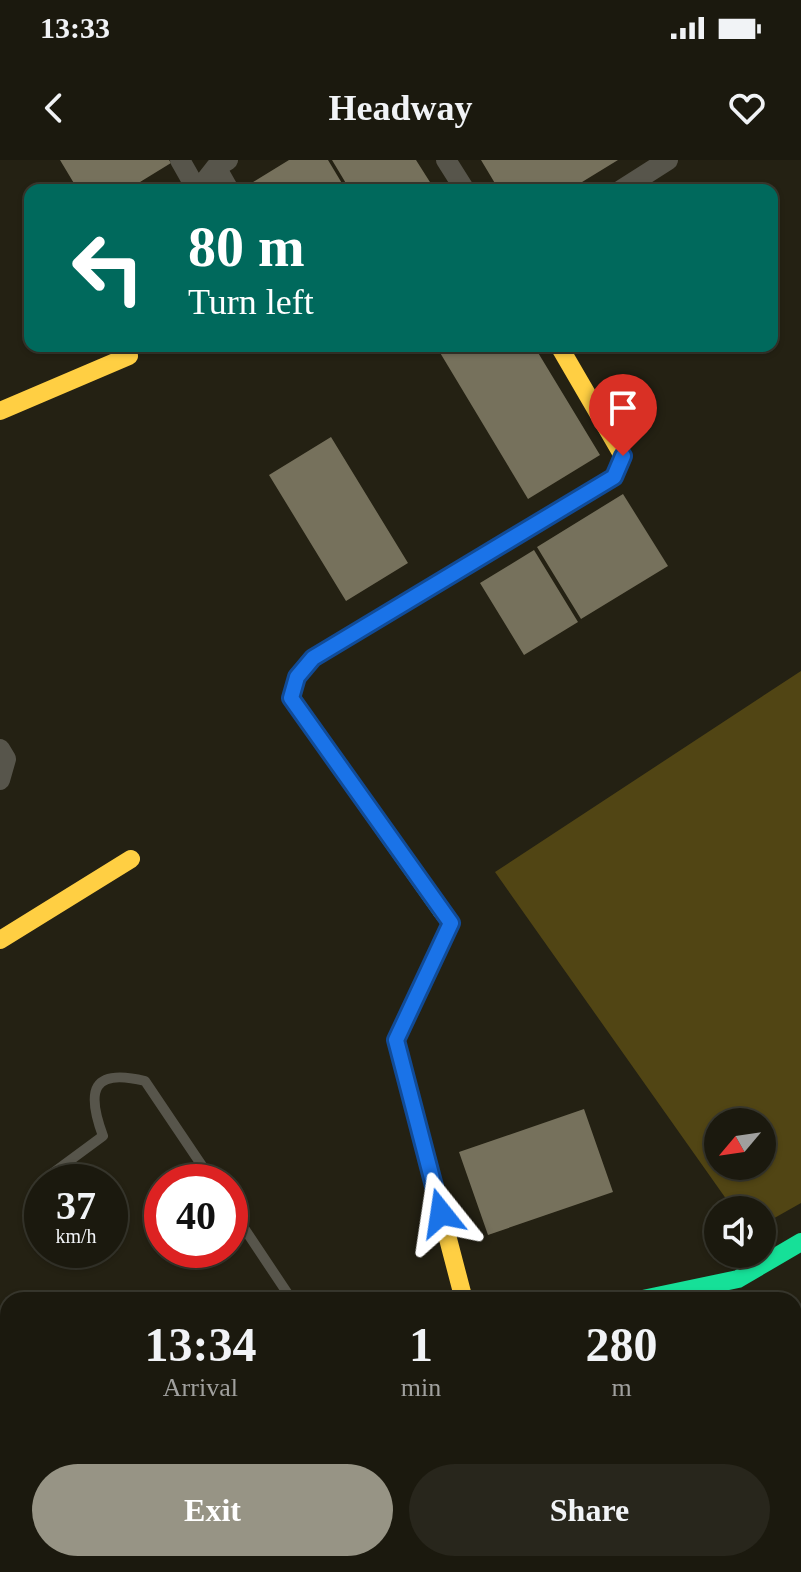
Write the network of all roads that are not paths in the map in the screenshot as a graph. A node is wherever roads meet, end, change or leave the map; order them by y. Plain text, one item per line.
1 (180, 160) edge
2 (446, 160) edge
3 (668, 160) edge
4 (222, 164) edge
5 (194, 184) edge
6 (203, 184) edge
7 (227, 184) edge
8 (461, 184) edge
9 (630, 184) edge
10 (562, 352) edge
11 (129, 356) dead end
12 (0, 411) edge
13 (0, 749) edge
14 (0, 780) edge
15 (131, 859) dead end
16 (0, 940) edge
17 (65, 1164) edge
18 (201, 1164) edge
19 (248, 1234) edge
20 (801, 1242) edge
21 (287, 1292) edge
22 (462, 1292) edge
23 (676, 1292) edge

1 - 5 street
2 - 8 street
3 - 9 street
4 - 6 street
4 - 7 street
10 - 22 street
11 - 12 street
13 - 14 street
15 - 16 street
17 - 18 lane
19 - 21 lane
20 - 23 street

